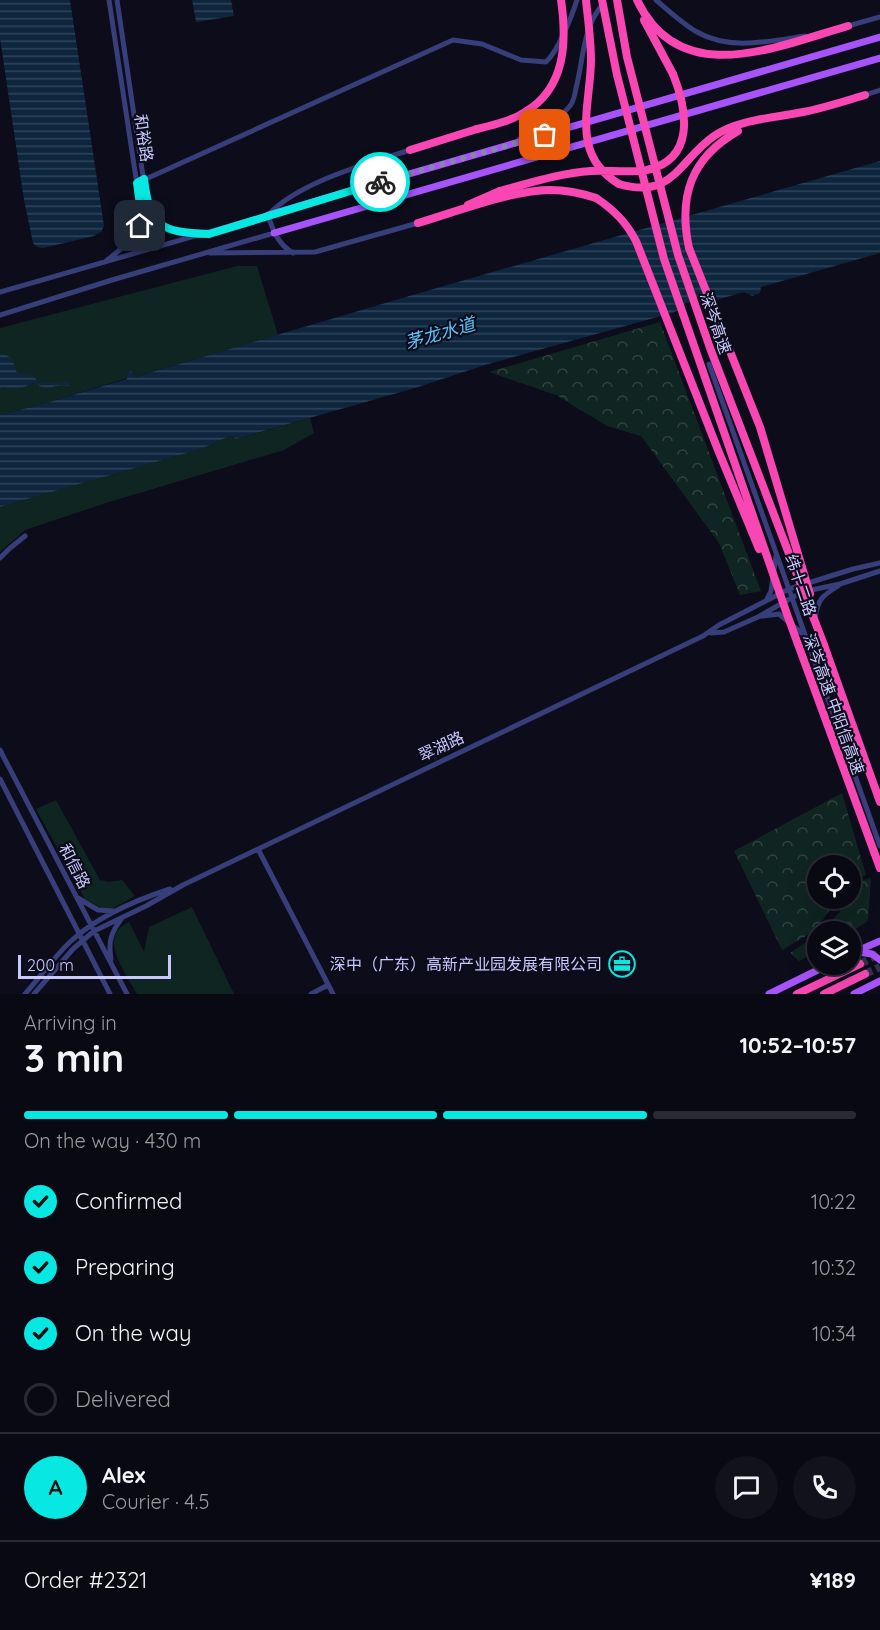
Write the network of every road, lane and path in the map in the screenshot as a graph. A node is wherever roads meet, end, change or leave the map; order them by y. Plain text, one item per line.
1 (109, 0) edge
2 (117, 0) edge
3 (561, 0) edge
4 (577, 0) edge
5 (586, 0) edge
6 (604, 0) edge
7 (617, 0) edge
8 (637, 0) edge
9 (656, 0) edge
10 (880, 17) edge
11 (848, 26) joint
12 (818, 34) junction
13 (880, 37) edge
14 (880, 58) edge
15 (880, 90) edge
16 (866, 95) joint
17 (737, 128) junction
18 (503, 146) junction
19 (410, 150) joint
20 (144, 179) junction
21 (137, 183) junction
22 (454, 213) junction
23 (268, 215) junction
24 (141, 220) junction
25 (158, 222) junction
26 (418, 223) joint
27 (274, 233) junction
28 (209, 234) junction
29 (202, 253) junction
30 (294, 253) junction
31 (102, 264) junction
32 (0, 292) edge
33 (0, 315) edge
34 (709, 364) dead end
35 (722, 401) junction
36 (780, 530) junction
37 (25, 536) dead end
38 (776, 554) junction
39 (0, 558) edge
40 (880, 563) edge
41 (880, 571) edge
42 (830, 576) junction
43 (799, 584) junction
44 (840, 584) junction
45 (789, 589) junction
46 (802, 592) junction
47 (791, 598) junction
48 (767, 600) junction
49 (758, 617) junction
50 (788, 617) junction
51 (814, 625) junction
52 (711, 633) junction
53 (804, 636) junction
54 (824, 645) junction
55 (0, 750) edge
56 (0, 779) edge
57 (880, 802) edge
58 (880, 807) edge
59 (880, 846) edge
60 (258, 849) junction
61 (880, 868) edge
62 (183, 885) junction
63 (74, 894) junction
64 (118, 911) junction
65 (122, 917) junction
66 (92, 928) junction
67 (82, 936) junction
68 (878, 941) edge
69 (861, 949) edge
70 (861, 953) edge
71 (880, 960) edge
72 (112, 967) junction
73 (865, 974) tunnel mouth
74 (880, 974) edge
75 (808, 975) edge
76 (837, 975) edge
77 (877, 983) edge
78 (328, 985) junction
79 (25, 994) edge
80 (34, 994) edge
81 (110, 994) edge
82 (127, 994) edge
83 (310, 994) edge
84 (333, 994) edge
85 (769, 994) edge
86 (797, 994) edge
87 (824, 994) edge
88 (854, 994) edge

1 - 21 street, 和裕路
2 - 20 street, 和裕路
3 - 19 highway, bridge
4 - 20 street
5 - 17 highway, bridge
6 - 18 street
6 - 50 highway, 深岑高速, bridge
7 - 54 highway, 深岑高速, bridge
8 - 12 highway
8 - 22 highway, bridge
9 - 12 street
10 - 11 street
11 - 12 highway
13 - 18 main road
14 - 27 main road
15 - 16 street
16 - 17 highway
17 - 54 highway, bridge
18 - 23 main road
19 - 23 street
20 - 21 street
20 - 25 street, 和裕路
21 - 24 street, 和裕路
22 - 26 highway
22 - 50 highway, bridge
23 - 27 street
23 - 28 street
24 - 25 street
24 - 31 street
25 - 28 street
26 - 30 street
27 - 29 street
27 - 30 street
28 - 31 street
29 - 30 street
29 - 33 street
31 - 32 street
34 - 35 street, 纬十二路
35 - 36 street
35 - 38 street, 纬十二路
36 - 42 street
36 - 43 street
37 - 39 street
38 - 45 street, 纬十二路
38 - 48 street
40 - 42 street, 翠湖路
41 - 44 street, 翠湖路
42 - 43 street, 翠湖路
43 - 45 street, 翠湖路
43 - 46 street
44 - 46 street, 翠湖路
44 - 51 street
45 - 47 street, 纬十二路
45 - 48 street, 翠湖路
46 - 47 street, 翠湖路
46 - 51 street
47 - 49 street, 翠湖路
47 - 53 street, 纬十二路
48 - 52 street, 翠湖路
49 - 52 street, 翠湖路
49 - 53 street
50 - 61 highway, 深岑高速 中阳信高速, bridge
51 - 58 street
52 - 60 street, 翠湖路
53 - 59 street, 纬十二路
54 - 57 highway, 深岑高速 中阳信高速
55 - 63 street, 和信路
56 - 67 street, 和信路
60 - 62 street, 翠湖路
60 - 78 street
62 - 64 street, 翠湖路
62 - 65 street, 翠湖路
63 - 64 street
63 - 66 street, 和信路
64 - 66 street, 翠湖路
65 - 66 street, 翠湖路
65 - 72 street
66 - 67 street, 翠湖路
66 - 72 street, 和信路
67 - 79 street, 翠湖路
67 - 80 street, 翠湖路
67 - 81 street, 和信路
68 - 69 main road
70 - 71 main road
72 - 82 street, 和信路
73 - 87 highway
74 - 77 main road
75 - 85 main road
76 - 86 highway
77 - 88 main road
78 - 83 street
78 - 84 street

